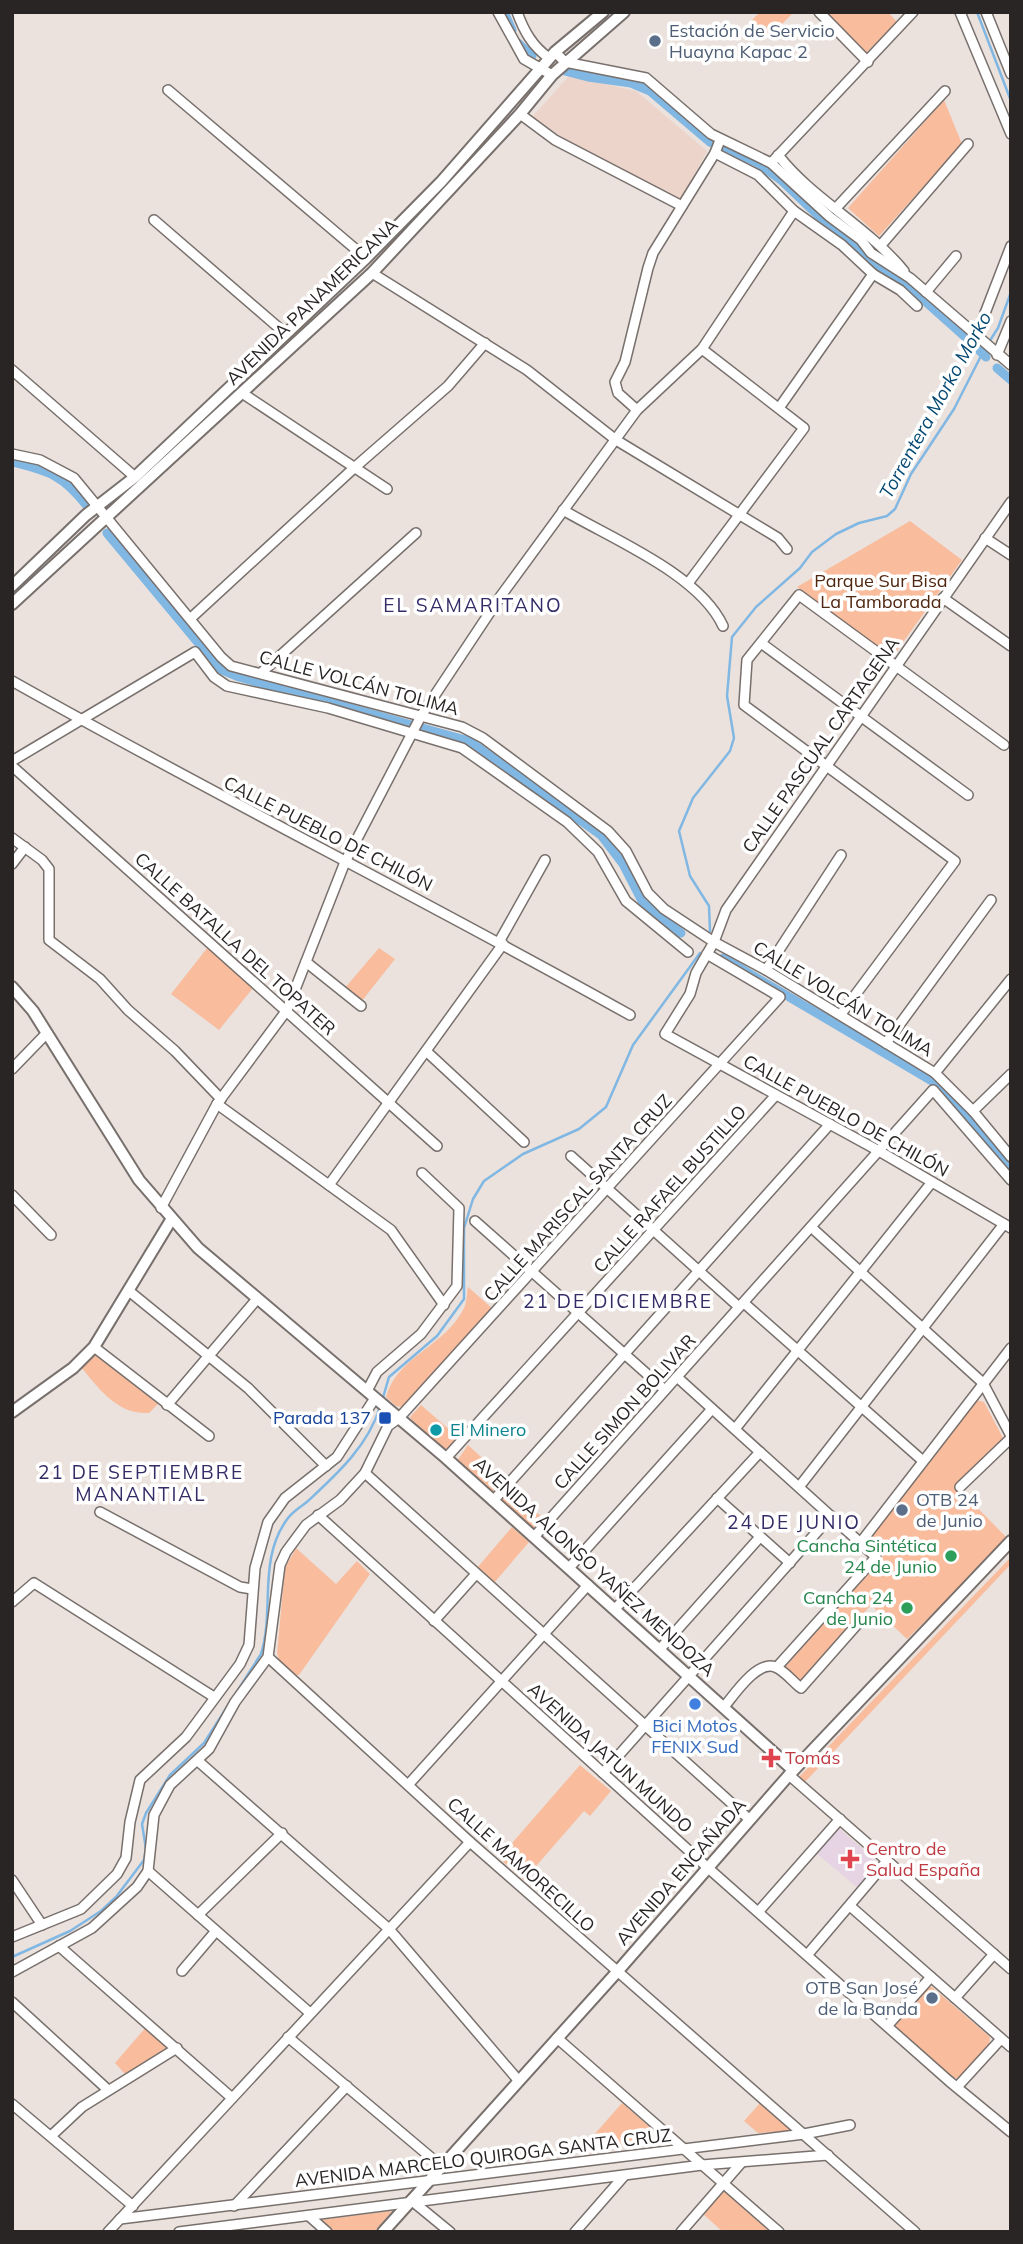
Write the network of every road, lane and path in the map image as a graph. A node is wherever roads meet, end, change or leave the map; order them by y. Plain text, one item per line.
1 (498, 12) edge
2 (517, 12) edge
3 (603, 12) edge
4 (624, 12) edge
5 (819, 12) edge
6 (913, 12) edge
7 (960, 12) edge
8 (986, 12) edge
9 (552, 55) junction
10 (565, 62) junction
11 (868, 62) junction
12 (540, 68) junction
13 (1011, 74) edge
14 (552, 75) junction
15 (168, 90) dead end
16 (945, 90) dead end
17 (520, 114) junction
18 (1011, 134) edge
19 (968, 144) dead end
20 (717, 146) junction
21 (774, 159) junction
22 (682, 206) junction
23 (838, 208) junction
24 (794, 211) junction
25 (154, 220) dead end
26 (881, 244) junction
27 (1011, 246) edge
28 (956, 256) dead end
29 (366, 258) junction
30 (373, 273) junction
31 (873, 274) junction
32 (910, 278) junction
33 (926, 292) junction
34 (917, 306) dead end
35 (1011, 321) edge
36 (286, 334) junction
37 (980, 337) junction
38 (485, 342) junction
39 (702, 349) junction
40 (994, 352) junction
41 (1011, 365) edge
42 (12, 370) edge
43 (242, 393) junction
44 (779, 408) junction
45 (637, 410) junction
46 (615, 440) junction
47 (12, 454) edge
48 (354, 468) junction
49 (135, 477) junction
50 (387, 489) dead end
51 (1011, 502) edge
52 (97, 506) junction
53 (563, 510) junction
54 (106, 517) junction
55 (738, 517) junction
56 (416, 533) dead end
57 (985, 538) junction
58 (787, 549) dead end
59 (1011, 555) edge
60 (689, 582) junction
61 (12, 586) edge
62 (943, 598) junction
63 (12, 604) edge
64 (191, 618) junction
65 (723, 626) dead end
66 (761, 643) junction
67 (1011, 646) edge
68 (895, 664) junction
69 (261, 673) junction
70 (12, 681) edge
71 (860, 715) junction
72 (81, 720) junction
73 (417, 724) junction
74 (1004, 745) dead end
75 (12, 764) edge
76 (825, 765) junction
77 (968, 795) dead end
78 (12, 838) edge
79 (24, 847) junction
80 (841, 855) dead end
81 (545, 860) dead end
82 (345, 862) junction
83 (12, 864) edge
84 (991, 900) dead end
85 (501, 943) junction
86 (714, 943) junction
87 (688, 952) dead end
88 (708, 954) junction
89 (306, 962) junction
90 (766, 970) junction
91 (1011, 979) edge
92 (12, 986) edge
93 (361, 1006) dead end
94 (287, 1010) junction
95 (841, 1014) junction
96 (630, 1015) dead end
97 (46, 1034) junction
98 (665, 1034) joint
99 (886, 1043) junction
100 (426, 1051) junction
101 (719, 1064) junction
102 (12, 1069) edge
103 (935, 1073) junction
104 (1011, 1074) edge
105 (776, 1095) junction
106 (219, 1102) junction
107 (390, 1103) junction
108 (973, 1111) junction
109 (830, 1124) junction
110 (524, 1142) dead end
111 (437, 1146) dead end
112 (879, 1151) junction
113 (571, 1156) dead end
114 (1011, 1157) edge
115 (422, 1172) dead end
116 (1011, 1180) edge
117 (932, 1182) junction
118 (329, 1185) junction
119 (608, 1190) junction
120 (12, 1195) edge
121 (161, 1208) junction
122 (171, 1220) junction
123 (475, 1221) dead end
124 (1007, 1226) edge
125 (811, 1227) junction
126 (654, 1231) junction
127 (51, 1235) dead end
128 (699, 1271) junction
129 (861, 1271) junction
130 (533, 1272) junction
131 (129, 1292) junction
132 (257, 1299) junction
133 (444, 1305) junction
134 (741, 1305) junction
135 (579, 1314) junction
136 (922, 1329) junction
137 (94, 1347) junction
138 (1011, 1348) edge
139 (797, 1350) junction
140 (624, 1354) junction
141 (207, 1356) junction
142 (677, 1377) junction
143 (983, 1383) junction
144 (665, 1391) junction
145 (376, 1399) junction
146 (167, 1405) junction
147 (862, 1407) junction
148 (712, 1409) junction
149 (12, 1412) edge
150 (399, 1418) junction
151 (735, 1429) junction
152 (209, 1436) dead end
153 (1011, 1437) edge
154 (760, 1452) junction
155 (446, 1458) junction
156 (923, 1461) junction
157 (326, 1466) junction
158 (365, 1473) junction
159 (799, 1487) junction
160 (960, 1487) dead end
161 (717, 1498) junction
162 (493, 1501) junction
163 (100, 1512) dead end
164 (318, 1515) junction
165 (831, 1516) junction
166 (534, 1537) junction
167 (760, 1537) junction
168 (1011, 1541) edge
169 (861, 1542) junction
170 (790, 1563) junction
171 (569, 1568) junction
172 (476, 1574) junction
173 (588, 1585) junction
174 (252, 1589) junction
175 (12, 1602) edge
176 (615, 1609) junction
177 (861, 1620) dead end
178 (434, 1621) junction
179 (544, 1635) junction
180 (660, 1649) junction
181 (268, 1657) junction
182 (777, 1667) junction
183 (691, 1677) junction
184 (502, 1682) junction
185 (215, 1697) junction
186 (724, 1707) junction
187 (645, 1726) junction
188 (198, 1761) junction
189 (791, 1772) junction
190 (603, 1773) junction
191 (408, 1784) junction
192 (749, 1819) junction
193 (840, 1819) junction
194 (282, 1833) junction
195 (470, 1842) junction
196 (887, 1861) junction
197 (707, 1867) junction
198 (148, 1871) junction
199 (12, 1880) edge
200 (850, 1906) junction
201 (759, 1910) junction
202 (198, 1915) junction
203 (42, 1925) junction
204 (389, 1929) junction
205 (216, 1931) junction
206 (12, 1937) edge
207 (59, 1946) junction
208 (808, 1954) junction
209 (993, 1954) junction
210 (1011, 1969) edge
211 (182, 1970) dead end
212 (12, 1972) edge
213 (617, 1972) junction
214 (931, 1977) junction
215 (955, 1998) junction
216 (12, 2002) edge
217 (310, 2013) junction
218 (888, 2025) junction
219 (288, 2037) junction
220 (557, 2038) junction
221 (1001, 2039) junction
222 (1011, 2047) edge
223 (177, 2048) junction
224 (518, 2080) junction
225 (347, 2086) junction
226 (958, 2086) junction
227 (107, 2090) junction
228 (232, 2098) junction
229 (12, 2104) edge
230 (850, 2125) dead end
231 (1011, 2132) edge
232 (804, 2134) junction
233 (51, 2136) junction
234 (682, 2148) junction
235 (828, 2155) junction
236 (741, 2163) junction
237 (702, 2165) junction
238 (441, 2166) junction
239 (624, 2176) junction
240 (427, 2181) junction
241 (724, 2184) junction
242 (411, 2200) junction
243 (133, 2206) junction
244 (233, 2206) junction
245 (309, 2216) junction
246 (120, 2219) junction
247 (279, 2221) junction
248 (108, 2232) edge
249 (179, 2232) edge
250 (269, 2232) edge
251 (327, 2232) edge
252 (383, 2232) edge
253 (450, 2232) edge
254 (575, 2232) edge
255 (681, 2232) edge
256 (779, 2232) edge
257 (915, 2232) edge

1 - 12 street
2 - 9 street
3 - 9 main road, AVENIDA PANAMERICANA
4 - 10 main road, AVENIDA PANAMERICANA
5 - 11 street
6 - 11 street
7 - 18 street
8 - 13 street
9 - 10 street
9 - 12 main road, AVENIDA PANAMERICANA
10 - 14 main road, AVENIDA PANAMERICANA
10 - 20 street
11 - 21 street
12 - 14 street
12 - 29 main road, AVENIDA PANAMERICANA
14 - 17 main road, AVENIDA PANAMERICANA
15 - 29 street
16 - 23 street
17 - 22 street
17 - 30 main road, AVENIDA PANAMERICANA
19 - 26 street
20 - 21 street
20 - 22 street
20 - 24 street
21 - 23 street
21 - 32 street
22 - 45 street
23 - 26 street
24 - 31 street
24 - 39 street
25 - 36 street
26 - 32 street
27 - 37 street
28 - 33 street
29 - 36 main road, AVENIDA PANAMERICANA
30 - 38 street
30 - 43 main road, AVENIDA PANAMERICANA
31 - 34 street
31 - 44 street
32 - 33 street
33 - 37 street
35 - 40 street
36 - 49 main road, AVENIDA PANAMERICANA
37 - 40 street
38 - 46 street
38 - 48 street
39 - 44 street
39 - 45 street
40 - 41 street
42 - 49 street
43 - 48 street
43 - 54 main road, AVENIDA PANAMERICANA
44 - 55 street
45 - 46 street
46 - 53 street
46 - 55 street
47 - 52 street, CALLE VOLCÁN TOLIMA
48 - 50 street
48 - 64 street
49 - 52 main road, AVENIDA PANAMERICANA
51 - 57 street, CALLE PASCUAL CARTAGENA
52 - 54 street, CALLE VOLCÁN TOLIMA
52 - 61 main road, AVENIDA PANAMERICANA
53 - 60 street
53 - 73 street
54 - 63 main road, AVENIDA PANAMERICANA
54 - 64 street, CALLE VOLCÁN TOLIMA
55 - 58 street
55 - 60 street
56 - 69 street
57 - 59 street
57 - 62 street, CALLE PASCUAL CARTAGENA
60 - 65 street
62 - 67 street
62 - 68 street, CALLE PASCUAL CARTAGENA
64 - 69 street, CALLE VOLCÁN TOLIMA
66 - 68 street
66 - 71 street
66 - 76 street
68 - 71 street, CALLE PASCUAL CARTAGENA
68 - 74 street
69 - 73 street, CALLE VOLCÁN TOLIMA
70 - 72 street, CALLE PUEBLO DE CHILÓN
71 - 76 street, CALLE PASCUAL CARTAGENA
71 - 77 street
72 - 73 street, CALLE VOLCÁN TOLIMA
72 - 75 street
72 - 82 street, CALLE PUEBLO DE CHILÓN
73 - 82 street
73 - 86 street, CALLE VOLCÁN TOLIMA
73 - 87 street, CALLE VOLCÁN TOLIMA
75 - 94 street, CALLE BATALLA DEL TOPATER
76 - 86 street, CALLE PASCUAL CARTAGENA
76 - 95 street
78 - 79 street
79 - 83 street
79 - 106 street
80 - 90 street
81 - 85 street
82 - 85 street, CALLE PUEBLO DE CHILÓN
82 - 89 street
84 - 99 street
85 - 96 street, CALLE PUEBLO DE CHILÓN
85 - 100 street
86 - 88 street, CALLE PASCUAL CARTAGENA
86 - 90 street, CALLE VOLCÁN TOLIMA
88 - 98 street, CALLE PASCUAL CARTAGENA
88 - 101 street, CALLE MARISCAL SANTA CRUZ
89 - 93 street
89 - 94 street
90 - 95 street, CALLE VOLCÁN TOLIMA
91 - 103 street
92 - 97 main road, AVENIDA ALONSO YAÑEZ MENDOZA
94 - 106 street
94 - 107 street, CALLE BATALLA DEL TOPATER
95 - 99 street, CALLE VOLCÁN TOLIMA
97 - 102 street
97 - 121 main road, AVENIDA ALONSO YAÑEZ MENDOZA
98 - 101 street, CALLE PUEBLO DE CHILÓN
99 - 103 street, CALLE VOLCÁN TOLIMA
100 - 107 street
100 - 110 street
101 - 105 street, CALLE PUEBLO DE CHILÓN
101 - 119 street, CALLE MARISCAL SANTA CRUZ
103 - 108 street, CALLE VOLCÁN TOLIMA
104 - 108 street
105 - 109 street, CALLE PUEBLO DE CHILÓN
105 - 126 street, CALLE RAFAEL BUSTILLO
106 - 118 street
106 - 121 street
107 - 111 street, CALLE BATALLA DEL TOPATER
107 - 118 street
108 - 114 street, CALLE VOLCÁN TOLIMA
109 - 112 street, CALLE PUEBLO DE CHILÓN
109 - 128 street
112 - 116 street
112 - 117 street, CALLE PUEBLO DE CHILÓN
112 - 125 street
113 - 119 street
115 - 133 street
117 - 124 street, CALLE PUEBLO DE CHILÓN
117 - 129 street
118 - 133 street
119 - 126 street
119 - 130 street, CALLE MARISCAL SANTA CRUZ
120 - 127 street
121 - 122 main road, AVENIDA ALONSO YAÑEZ MENDOZA
122 - 131 main road
122 - 132 main road, AVENIDA ALONSO YAÑEZ MENDOZA
123 - 130 street
124 - 136 street
125 - 129 street
125 - 134 street, CALLE SIMON BOLIVAR
126 - 128 street
126 - 135 street, CALLE RAFAEL BUSTILLO
128 - 134 street
128 - 140 street
129 - 136 street
129 - 139 street
130 - 135 street
130 - 150 street, CALLE MARISCAL SANTA CRUZ
131 - 137 main road
131 - 141 street
132 - 141 street
132 - 145 main road, AVENIDA ALONSO YAÑEZ MENDOZA
133 - 145 street
134 - 139 street
134 - 142 street, CALLE SIMON BOLIVAR
135 - 140 street
135 - 155 street, CALLE RAFAEL BUSTILLO
136 - 143 street
136 - 147 street
137 - 146 street
137 - 149 main road
138 - 143 street
139 - 147 street
139 - 151 street
140 - 144 street
140 - 162 street
141 - 146 street
141 - 157 street
142 - 144 street, CALLE SIMON BOLIVAR
142 - 148 street
143 - 153 street
143 - 156 street
144 - 166 street, CALLE SIMON BOLIVAR
145 - 150 main road, AVENIDA ALONSO YAÑEZ MENDOZA
145 - 157 street
146 - 152 street
147 - 156 street
147 - 159 street
148 - 151 street
148 - 171 street
150 - 155 main road, AVENIDA ALONSO YAÑEZ MENDOZA
150 - 158 street, CALLE MARISCAL SANTA CRUZ
151 - 154 street
153 - 160 street
154 - 159 street
154 - 161 street
155 - 162 main road, AVENIDA ALONSO YAÑEZ MENDOZA
156 - 169 street
157 - 174 street
158 - 164 street, CALLE MARISCAL SANTA CRUZ
158 - 172 street
159 - 165 street
161 - 167 street
161 - 176 street
162 - 166 main road, AVENIDA ALONSO YAÑEZ MENDOZA
163 - 174 street
164 - 178 street, AVENIDA JATUN MUNDO
164 - 181 street, CALLE MARISCAL SANTA CRUZ
165 - 169 street
165 - 170 street
166 - 171 main road, AVENIDA ALONSO YAÑEZ MENDOZA
167 - 170 street
167 - 180 street
168 - 189 main road, AVENIDA ENCAÑADA
169 - 182 street
170 - 183 street
171 - 173 main road, AVENIDA ALONSO YAÑEZ MENDOZA
172 - 178 street
172 - 179 street
173 - 176 main road, AVENIDA ALONSO YAÑEZ MENDOZA
173 - 179 street
174 - 185 street
175 - 185 street
176 - 180 main road, AVENIDA ALONSO YAÑEZ MENDOZA
177 - 182 street
178 - 184 street, AVENIDA JATUN MUNDO
179 - 184 street
179 - 187 street
180 - 183 main road, AVENIDA ALONSO YAÑEZ MENDOZA
181 - 188 street
181 - 191 street, CALLE MAMORECILLO
182 - 186 street
183 - 186 main road, AVENIDA ALONSO YAÑEZ MENDOZA
183 - 187 street
184 - 190 street, AVENIDA JATUN MUNDO
184 - 191 street
185 - 203 street
186 - 189 main road, AVENIDA ALONSO YAÑEZ MENDOZA
187 - 190 street
187 - 192 street
188 - 194 street
188 - 198 street
189 - 192 main road, AVENIDA ENCAÑADA
189 - 193 street, AVENIDA ALONSO YAÑEZ MENDOZA
190 - 197 street, AVENIDA JATUN MUNDO
191 - 195 street, CALLE MAMORECILLO
192 - 197 main road, AVENIDA ENCAÑADA
193 - 196 street, AVENIDA ALONSO YAÑEZ MENDOZA
193 - 201 street
194 - 202 street
194 - 204 street
195 - 204 street
195 - 213 street, CALLE MAMORECILLO
196 - 200 street
196 - 209 street, AVENIDA ALONSO YAÑEZ MENDOZA
197 - 201 street, AVENIDA JATUN MUNDO
197 - 213 main road, AVENIDA ENCAÑADA
198 - 202 street
198 - 207 street
199 - 203 street
200 - 208 street
200 - 214 street
201 - 208 street, AVENIDA JATUN MUNDO
202 - 205 street
203 - 206 street
204 - 217 street
204 - 224 street
205 - 211 street
205 - 217 street
207 - 212 street
207 - 223 street
208 - 218 street, AVENIDA JATUN MUNDO
209 - 210 street, AVENIDA ALONSO YAÑEZ MENDOZA
209 - 215 street
213 - 220 main road, AVENIDA ENCAÑADA
213 - 232 street, CALLE MAMORECILLO
214 - 215 street
214 - 218 street
215 - 221 street
216 - 227 street
217 - 219 street
218 - 226 street, AVENIDA JATUN MUNDO
219 - 225 street
219 - 228 street
220 - 224 main road, AVENIDA ENCAÑADA
220 - 234 street
221 - 222 street
221 - 226 street
223 - 227 street
223 - 228 street
224 - 238 main road, AVENIDA ENCAÑADA
225 - 238 street
225 - 244 street
226 - 231 street, AVENIDA JATUN MUNDO
227 - 233 street
228 - 243 street
229 - 233 street
230 - 232 street, AVENIDA MARCELO QUIROGA SANTA CRUZ
232 - 234 street, AVENIDA MARCELO QUIROGA SANTA CRUZ
232 - 235 street, CALLE MAMORECILLO
233 - 243 street
234 - 237 street
234 - 240 street, AVENIDA MARCELO QUIROGA SANTA CRUZ
235 - 236 street, AVENIDA MARCELO QUIROGA SANTA CRUZ
235 - 257 street, CALLE MAMORECILLO
236 - 237 street, AVENIDA MARCELO QUIROGA SANTA CRUZ
236 - 241 street
237 - 239 street, AVENIDA MARCELO QUIROGA SANTA CRUZ
237 - 241 street
238 - 240 main road, AVENIDA ENCAÑADA
239 - 242 street, AVENIDA MARCELO QUIROGA SANTA CRUZ
239 - 254 street
240 - 242 main road, AVENIDA ENCAÑADA
240 - 244 street, AVENIDA MARCELO QUIROGA SANTA CRUZ
241 - 255 street
241 - 256 street
242 - 245 street, AVENIDA MARCELO QUIROGA SANTA CRUZ
242 - 252 main road, AVENIDA ENCAÑADA
242 - 253 street
243 - 246 street
244 - 246 street, AVENIDA MARCELO QUIROGA SANTA CRUZ
245 - 247 street, AVENIDA MARCELO QUIROGA SANTA CRUZ
245 - 251 street
246 - 248 street
247 - 249 street, AVENIDA MARCELO QUIROGA SANTA CRUZ
247 - 250 street

